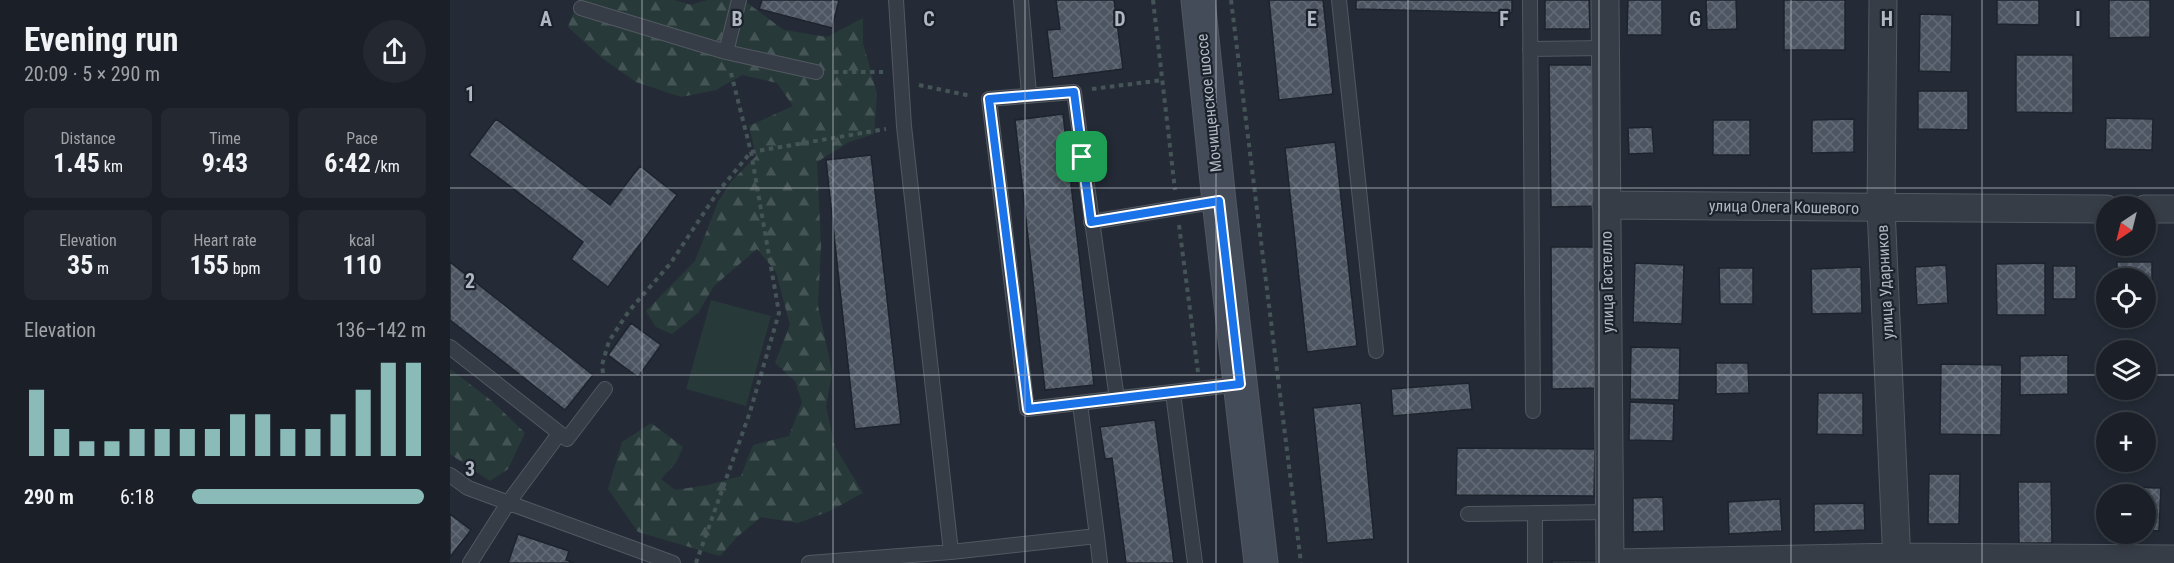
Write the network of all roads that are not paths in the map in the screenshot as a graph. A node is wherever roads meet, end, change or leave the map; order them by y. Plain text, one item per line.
1 (739, 0) edge
2 (896, 0) edge
3 (1021, 0) edge
4 (1198, 0) edge
5 (1339, 0) edge
6 (1530, 0) edge
7 (1605, 0) edge
8 (1883, 0) edge
9 (581, 8) dead end
10 (1605, 48) junction
11 (1530, 49) junction
12 (726, 52) junction
13 (816, 72) road end
14 (1029, 94) junction
15 (1219, 201) junction
16 (1606, 205) junction
17 (1881, 208) junction
18 (2096, 209) edge
19 (2156, 209) edge
20 (2174, 209) edge
21 (1091, 222) junction
22 (450, 346) edge
23 (1376, 351) dead end
24 (1240, 384) junction
25 (605, 389) road end
26 (1173, 393) junction
27 (1117, 399) junction
28 (1080, 404) junction
29 (1533, 411) dead end
30 (559, 434) junction
31 (450, 475) edge
32 (508, 503) junction
33 (1610, 512) junction
34 (1535, 513) junction
35 (1468, 514) dead end
36 (1097, 536) junction
37 (951, 552) junction
38 (2174, 559) edge
39 (1897, 560) edge
40 (470, 563) edge
41 (673, 563) edge
42 (809, 563) edge
43 (1100, 563) edge
44 (1195, 563) edge
45 (1262, 563) edge
46 (1535, 563) edge
47 (1610, 563) edge
48 (1617, 563) edge

1 - 12 lane
2 - 37 lane
3 - 14 lane
4 - 15 main road, Мочищенское шоссе
5 - 23 lane
6 - 11 lane
7 - 10 street, улица Гастелло
8 - 17 street, улица Ударников
9 - 12 lane
10 - 11 lane
10 - 16 street, улица Гастелло
11 - 29 lane
12 - 13 lane
14 - 21 lane
14 - 28 lane
15 - 21 lane
15 - 24 main road, Мочищенское шоссе
16 - 17 street, улица Олега Кошевого
16 - 33 street, улица Гастелло
17 - 18 street, улица Олега Кошевого
17 - 39 street, улица Ударников
19 - 20 street
21 - 27 lane
22 - 30 lane
24 - 26 lane
24 - 45 main road, Мочищенское шоссе
25 - 30 lane
26 - 27 lane
26 - 44 lane
27 - 28 lane
28 - 36 lane
30 - 32 lane
31 - 32 lane
32 - 40 lane
32 - 41 lane
33 - 34 lane
33 - 47 street, улица Гастелло
34 - 35 lane
34 - 46 lane
36 - 37 lane
36 - 43 lane
37 - 42 lane
38 - 39 street
39 - 48 street

